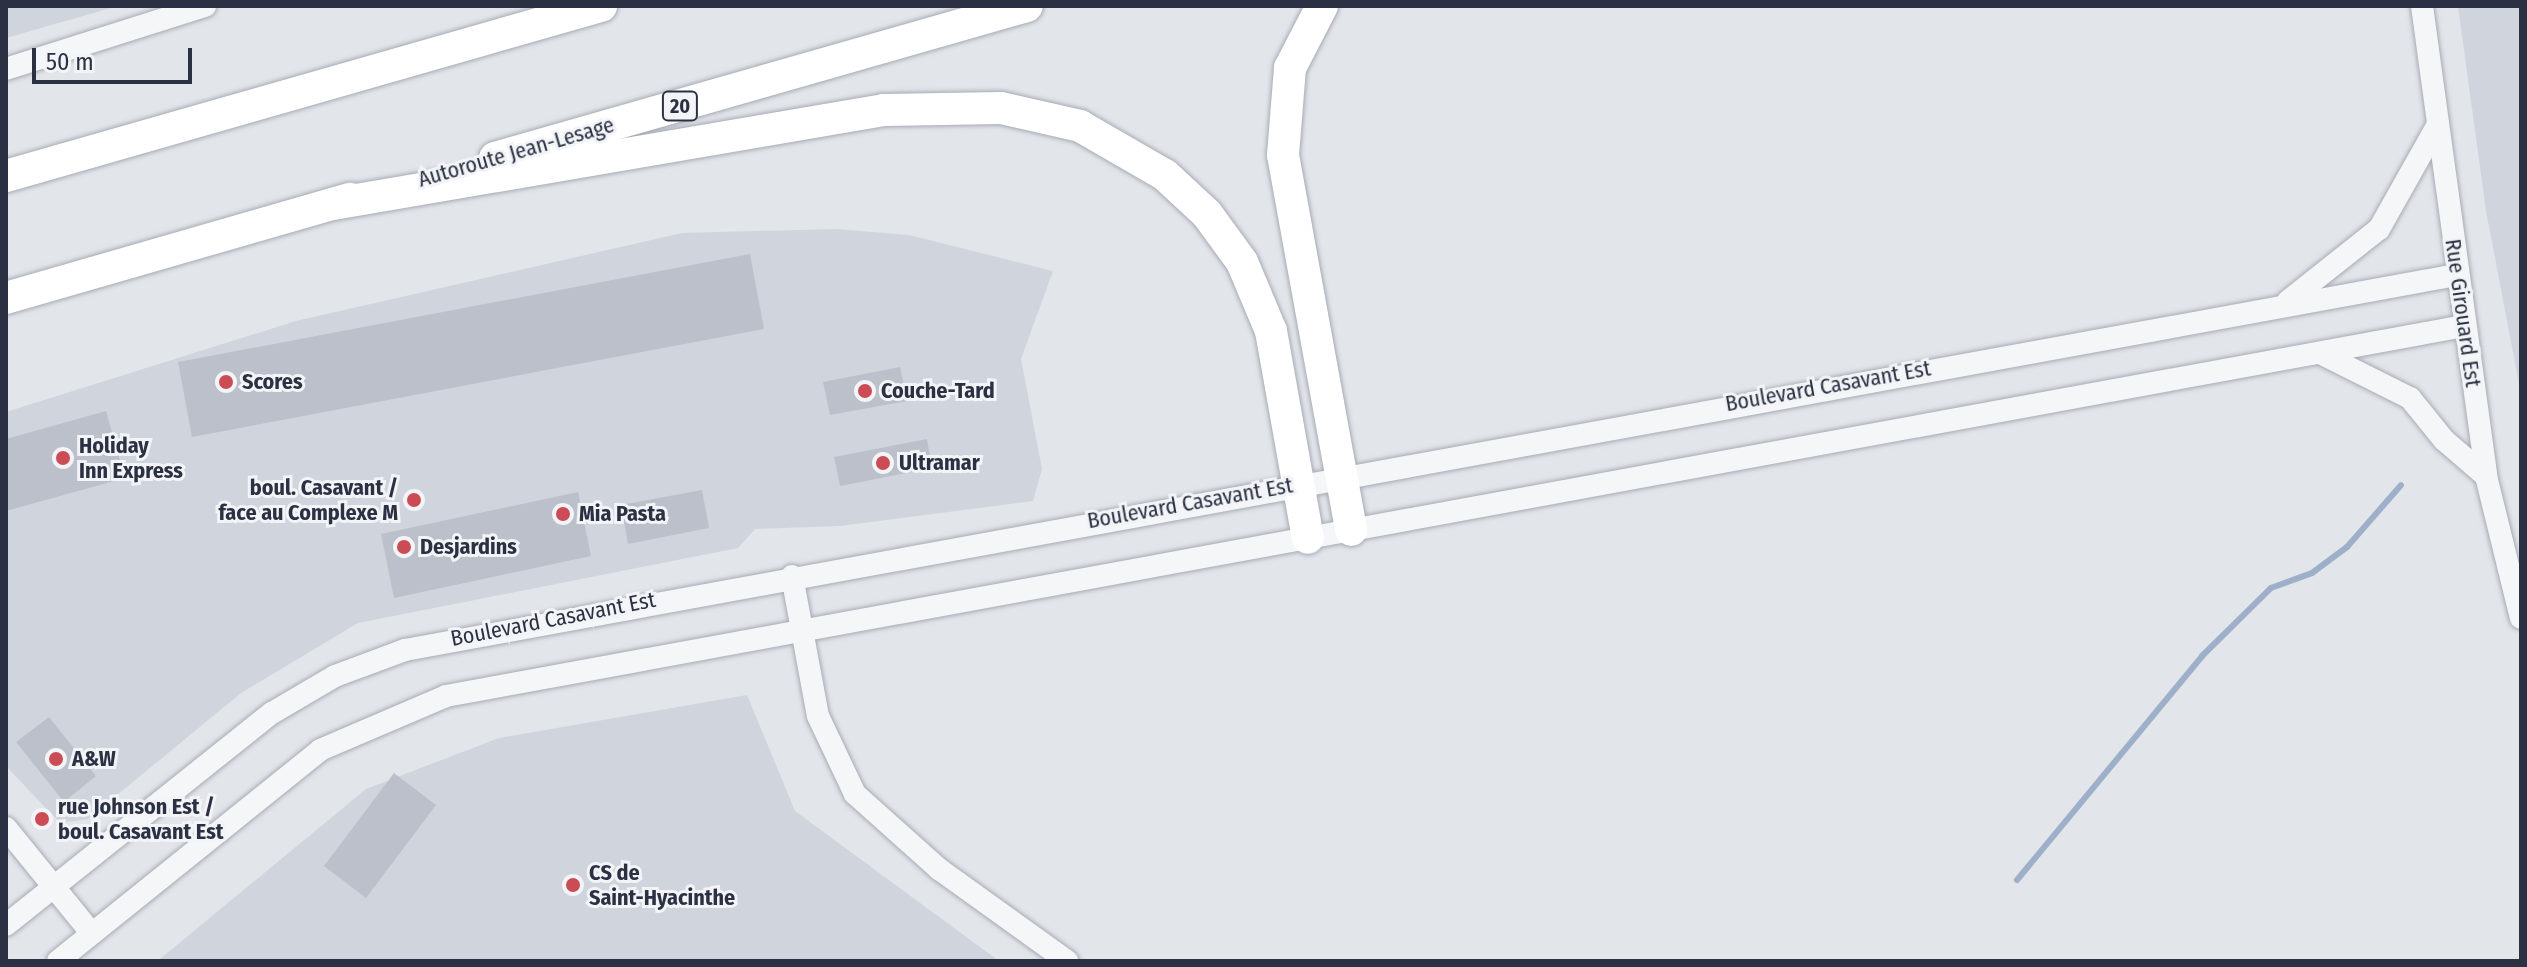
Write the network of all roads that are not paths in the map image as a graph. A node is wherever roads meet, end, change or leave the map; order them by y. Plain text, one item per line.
1 (205, 6) edge
2 (601, 6) edge
3 (1027, 6) edge
4 (1322, 6) edge
5 (2422, 6) edge
6 (6, 69) edge
7 (2437, 126) junction
8 (6, 176) edge
9 (333, 204) junction
10 (2457, 275) junction
11 (6, 298) edge
12 (2284, 304) junction
13 (2464, 326) junction
14 (2320, 353) junction
15 (1340, 475) junction
16 (2486, 476) junction
17 (1297, 483) junction
18 (1351, 530) junction
19 (1308, 538) junction
20 (792, 576) junction
21 (2521, 618) edge
22 (802, 630) junction
23 (6, 828) edge
24 (52, 887) junction
25 (6, 925) edge
26 (92, 934) junction
27 (58, 961) edge
28 (1067, 961) edge

1 - 6 street
2 - 8 highway
3 - 9 highway, Autoroute Jean-Lesage / 20
4 - 15 highway
5 - 7 street, Rue Girouard Est
7 - 10 street, Rue Girouard Est
7 - 12 street
9 - 11 highway, Autoroute Jean-Lesage / 20
9 - 17 highway
10 - 12 street, Boulevard Casavant Est
10 - 13 street, Rue Girouard Est
12 - 15 street, Boulevard Casavant Est
13 - 14 street
13 - 16 street, Rue Girouard Est
14 - 16 street
14 - 18 street
15 - 17 street, Boulevard Casavant Est
15 - 18 highway
16 - 21 street, Rue Girouard Est
17 - 19 highway
17 - 20 street, Boulevard Casavant Est
18 - 19 street
19 - 22 street
20 - 22 street
20 - 24 street, Boulevard Casavant Est
22 - 26 street
22 - 28 street
23 - 24 street
24 - 25 street, Boulevard Casavant Est
24 - 26 street
26 - 27 street

